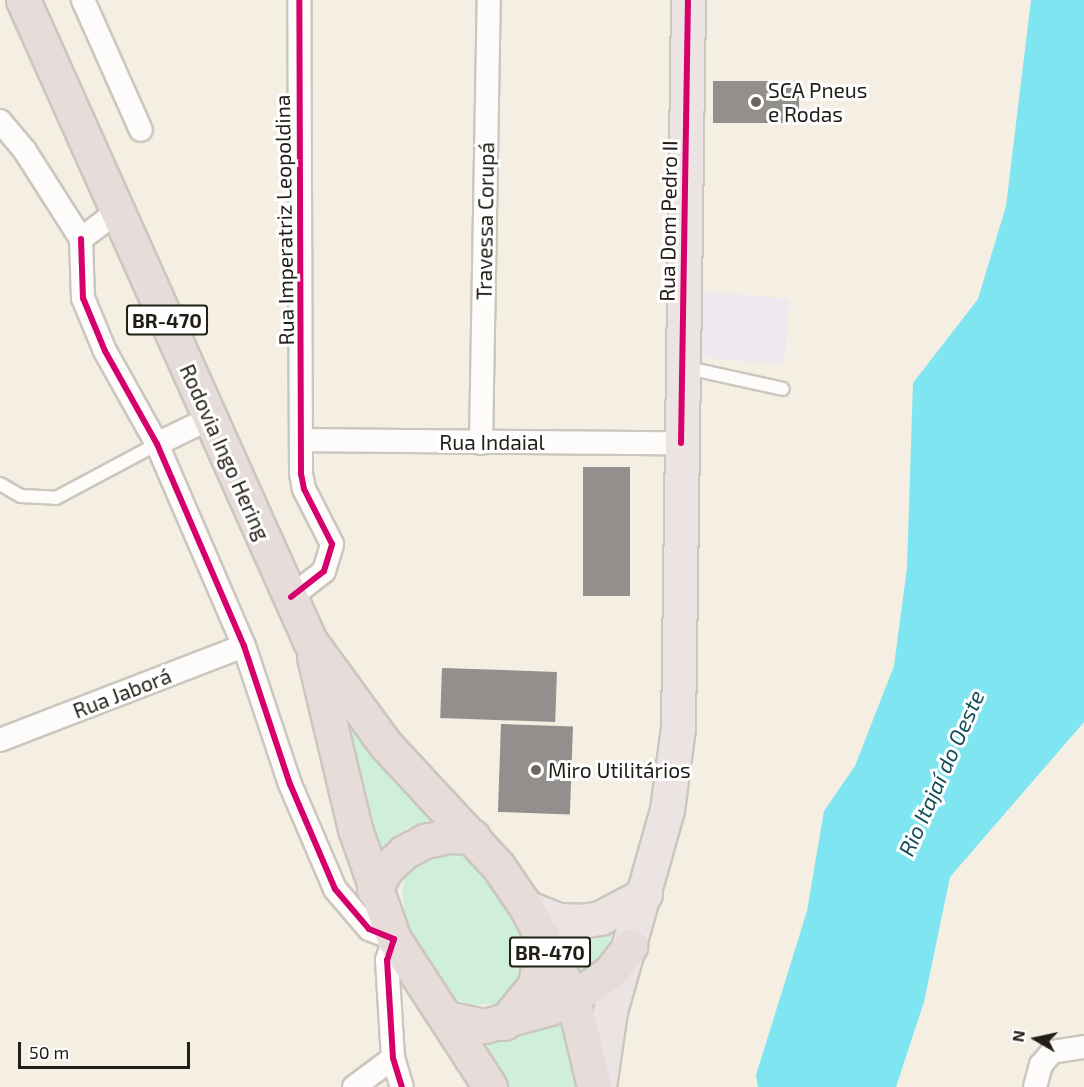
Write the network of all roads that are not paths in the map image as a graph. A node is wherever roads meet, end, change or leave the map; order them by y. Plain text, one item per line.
1 (23, 0) edge
2 (83, 0) edge
3 (299, 0) edge
4 (489, 0) edge
5 (688, 0) edge
6 (0, 121) edge
7 (141, 130) dead end
8 (118, 212) junction
9 (81, 239) junction
10 (682, 367) junction
11 (783, 389) dead end
12 (210, 418) junction
13 (303, 440) junction
14 (481, 442) junction
15 (681, 443) junction
16 (157, 444) junction
17 (0, 484) edge
18 (291, 597) junction
19 (310, 641) junction
20 (244, 646) junction
21 (0, 740) edge
22 (473, 837) junction
23 (374, 890) junction
24 (645, 894) junction
25 (526, 907) junction
26 (543, 937) junction
27 (394, 939) junction
28 (630, 946) junction
29 (573, 998) junction
30 (446, 1018) junction
31 (504, 1023) junction
32 (1084, 1047) edge
33 (393, 1058) junction
34 (354, 1087) edge
35 (402, 1087) edge
36 (490, 1087) edge
37 (594, 1087) edge
38 (600, 1087) edge
39 (1035, 1087) edge

1 - 8 highway, Rodovia Ingo Hering / BR-470
2 - 7 street
3 - 13 street, Rua Imperatriz Leopoldina
4 - 14 street, Travessa Corupá
5 - 10 main road, Rua Dom Pedro II
6 - 9 street
8 - 9 street
8 - 12 highway, Rodovia Ingo Hering / BR-470
9 - 16 street
10 - 11 lane
10 - 15 main road, Rua Dom Pedro II
12 - 16 street
12 - 18 highway, Rodovia Ingo Hering / BR-470
13 - 14 street, Rua Indaial
13 - 18 street, Rua Imperatriz Leopoldina
14 - 15 street, Rua Indaial
15 - 24 main road, Rua Dom Pedro II
16 - 17 lane
16 - 20 street
18 - 19 highway, Rodovia Ingo Hering / BR-470
19 - 22 highway, Rodovia Ingo Hering / BR-470
19 - 23 highway, Rodovia Ingo Hering / BR-470
20 - 21 street, Rua Jaborá
20 - 27 street
22 - 23 highway
22 - 25 highway, Rodovia Ingo Hering / BR-470
23 - 27 highway, Rodovia Ingo Hering / BR-470
24 - 25 main road
24 - 28 main road, Rua Dom Pedro II
25 - 26 highway, Rodovia Ingo Hering / BR-470
26 - 29 highway, Rodovia Ingo Hering / BR-470
26 - 31 highway
27 - 30 highway, Rodovia Ingo Hering / BR-470
27 - 33 street
28 - 29 highway
28 - 38 main road, Rua Dom Pedro II
29 - 31 highway
29 - 37 highway, Rodovia Ingo Hering / BR-470
30 - 31 highway
30 - 36 highway, Rodovia Ingo Hering / BR-470
32 - 39 street
33 - 34 street
33 - 35 street

